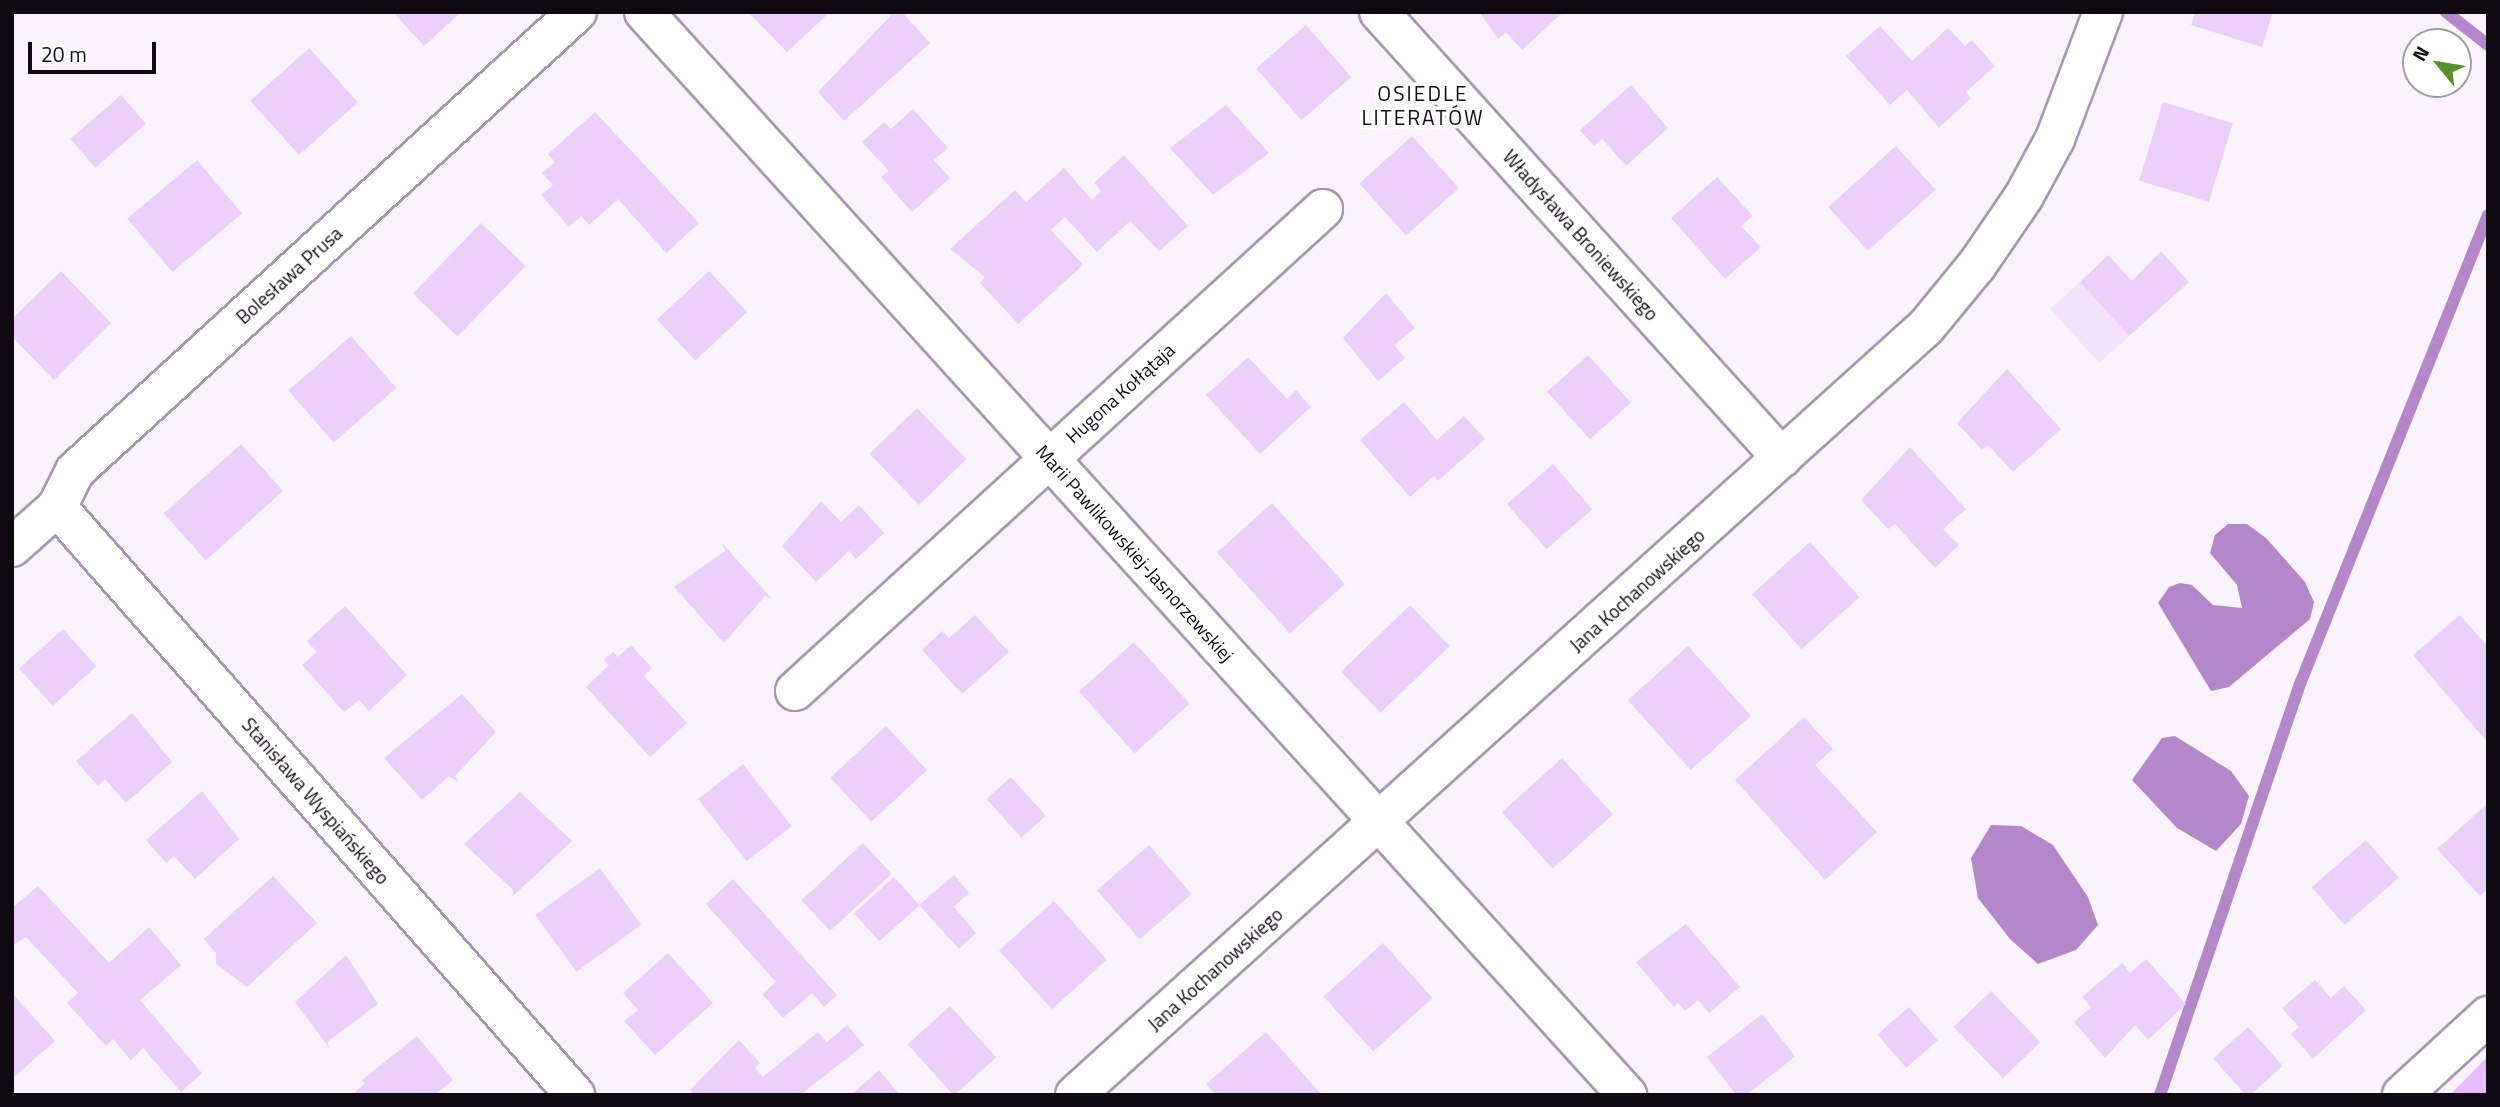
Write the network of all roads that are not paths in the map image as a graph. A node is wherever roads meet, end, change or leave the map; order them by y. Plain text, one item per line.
1 (577, 12) edge
2 (644, 12) edge
3 (1379, 12) edge
4 (2103, 12) edge
5 (1323, 209) dead end
6 (1050, 458) junction
7 (1782, 458) junction
8 (57, 508) junction
9 (12, 547) edge
10 (794, 691) dead end
11 (1377, 824) junction
12 (2488, 1016) edge
13 (575, 1095) edge
14 (1075, 1095) edge
15 (1627, 1095) edge
16 (2402, 1095) edge

1 - 8 street, Bolesława Prusa
2 - 6 street, Marii Pawlikowskiej-Jasnorzewskiej
3 - 7 street, Władysława Broniewskiego
4 - 7 street, Jana Kochanowskiego
5 - 6 street, Hugona Kołłątaja
6 - 10 street, Hugona Kołłątaja
6 - 11 street, Marii Pawlikowskiej-Jasnorzewskiej
7 - 11 street, Jana Kochanowskiego
8 - 9 street, Bolesława Prusa
8 - 13 street, Stanisława Wyspiańskiego
11 - 14 street, Jana Kochanowskiego
11 - 15 street, Marii Pawlikowskiej-Jasnorzewskiej
12 - 16 street

